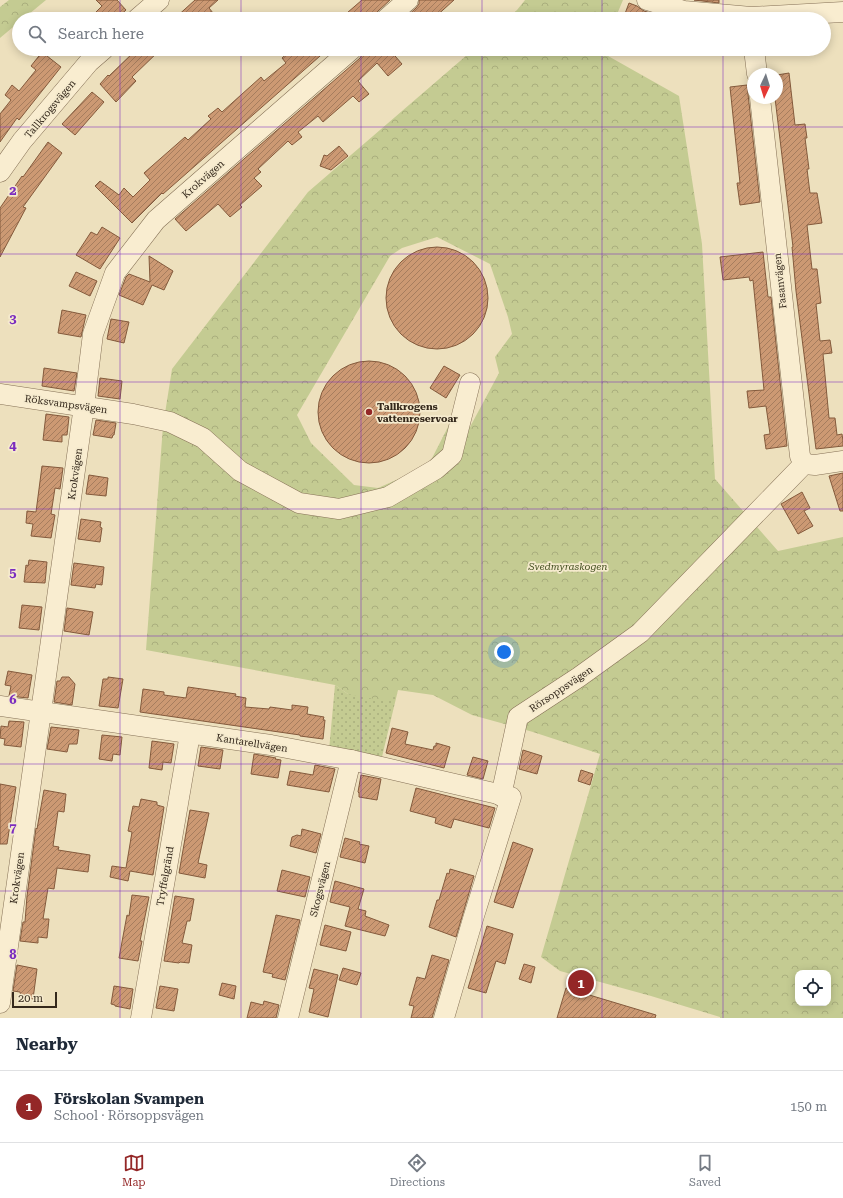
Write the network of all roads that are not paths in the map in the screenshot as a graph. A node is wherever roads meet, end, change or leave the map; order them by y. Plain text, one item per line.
1 (158, 0) edge
2 (408, 0) edge
3 (647, 0) edge
4 (145, 12) edge
5 (394, 12) edge
6 (694, 12) edge
7 (843, 12) edge
8 (831, 13) edge
9 (96, 56) edge
10 (344, 56) edge
11 (755, 56) edge
12 (756, 68) edge
13 (761, 104) edge
14 (0, 172) edge
15 (470, 384) dead end
16 (0, 394) edge
17 (84, 406) junction
18 (843, 462) edge
19 (804, 464) junction
20 (0, 706) edge
21 (40, 711) junction
22 (190, 734) junction
23 (351, 760) junction
24 (501, 796) junction
25 (0, 1003) edge
26 (141, 1018) edge
27 (288, 1018) edge
28 (444, 1018) edge

1 - 4 street
2 - 5 street
3 - 6 street
7 - 8 street
9 - 14 street, Tallkrogsvägen
10 - 17 street, Krokvägen
11 - 12 street
13 - 19 street, Fasanvägen
15 - 17 street, Röksvampsvägen
16 - 17 street, Röksvampsvägen
17 - 21 street, Krokvägen
18 - 19 street
19 - 24 street, Rörsoppsvägen
20 - 21 street, Kantarellvägen
21 - 22 street, Kantarellvägen
21 - 25 street, Krokvägen
22 - 23 street, Kantarellvägen
22 - 26 street, Tryffelgränd
23 - 24 street, Kantarellvägen
23 - 27 street, Skogsvägen
24 - 28 street

